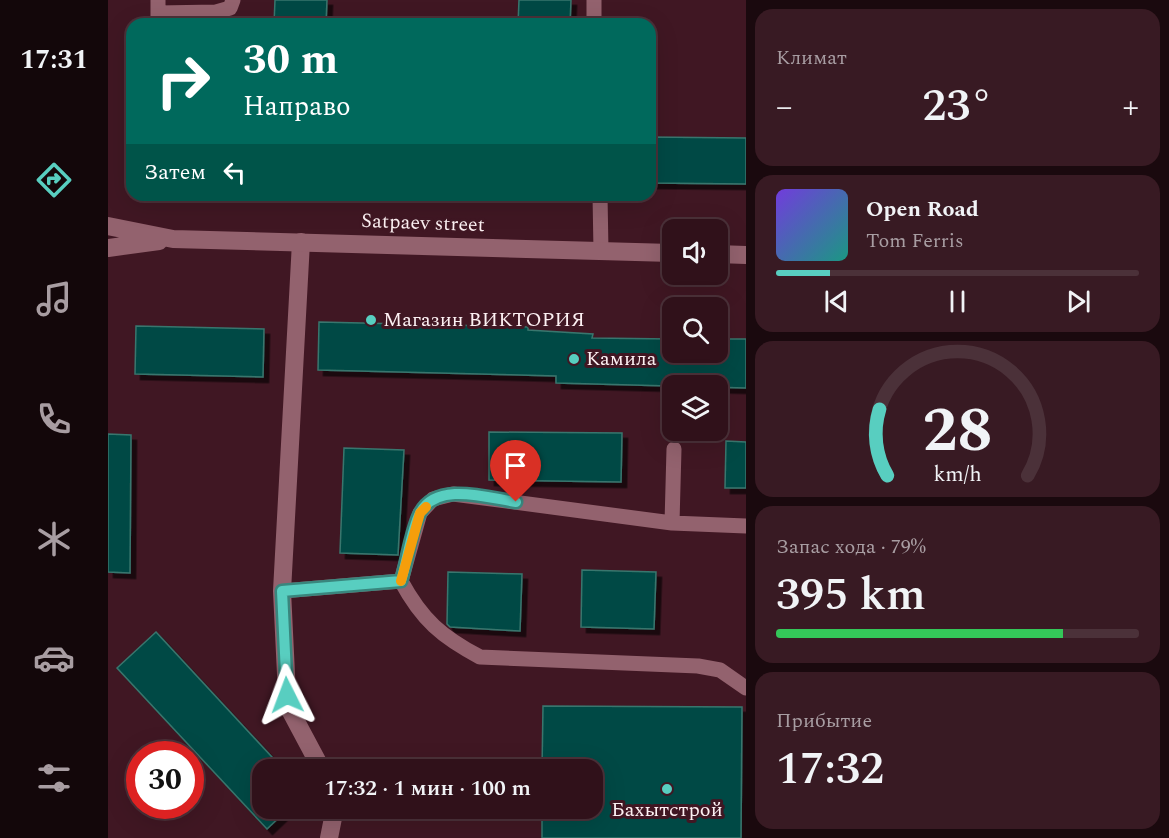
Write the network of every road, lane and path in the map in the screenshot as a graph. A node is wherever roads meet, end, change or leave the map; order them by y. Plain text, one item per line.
1 (233, 0) edge
2 (594, 0) edge
3 (158, 12) edge
4 (594, 18) edge
5 (600, 201) edge
6 (108, 226) edge
7 (173, 239) junction
8 (301, 242) junction
9 (108, 248) edge
10 (601, 251) junction
11 (662, 253) edge
12 (728, 254) edge
13 (746, 255) edge
14 (674, 449) dead end
15 (672, 523) junction
16 (746, 526) edge
17 (401, 581) junction
18 (282, 591) junction
19 (746, 688) edge
20 (316, 759) edge
21 (333, 819) edge
22 (329, 838) edge

1 - 3 lane
2 - 4 lane
5 - 10 lane
6 - 7 main road
7 - 8 main road, Satpaev street
7 - 9 main road
8 - 10 main road, Satpaev street
8 - 18 main road
10 - 11 main road, Satpaev street
12 - 13 main road
14 - 15 lane
15 - 16 lane
15 - 17 lane
17 - 18 lane
17 - 19 lane
18 - 20 main road
21 - 22 main road

